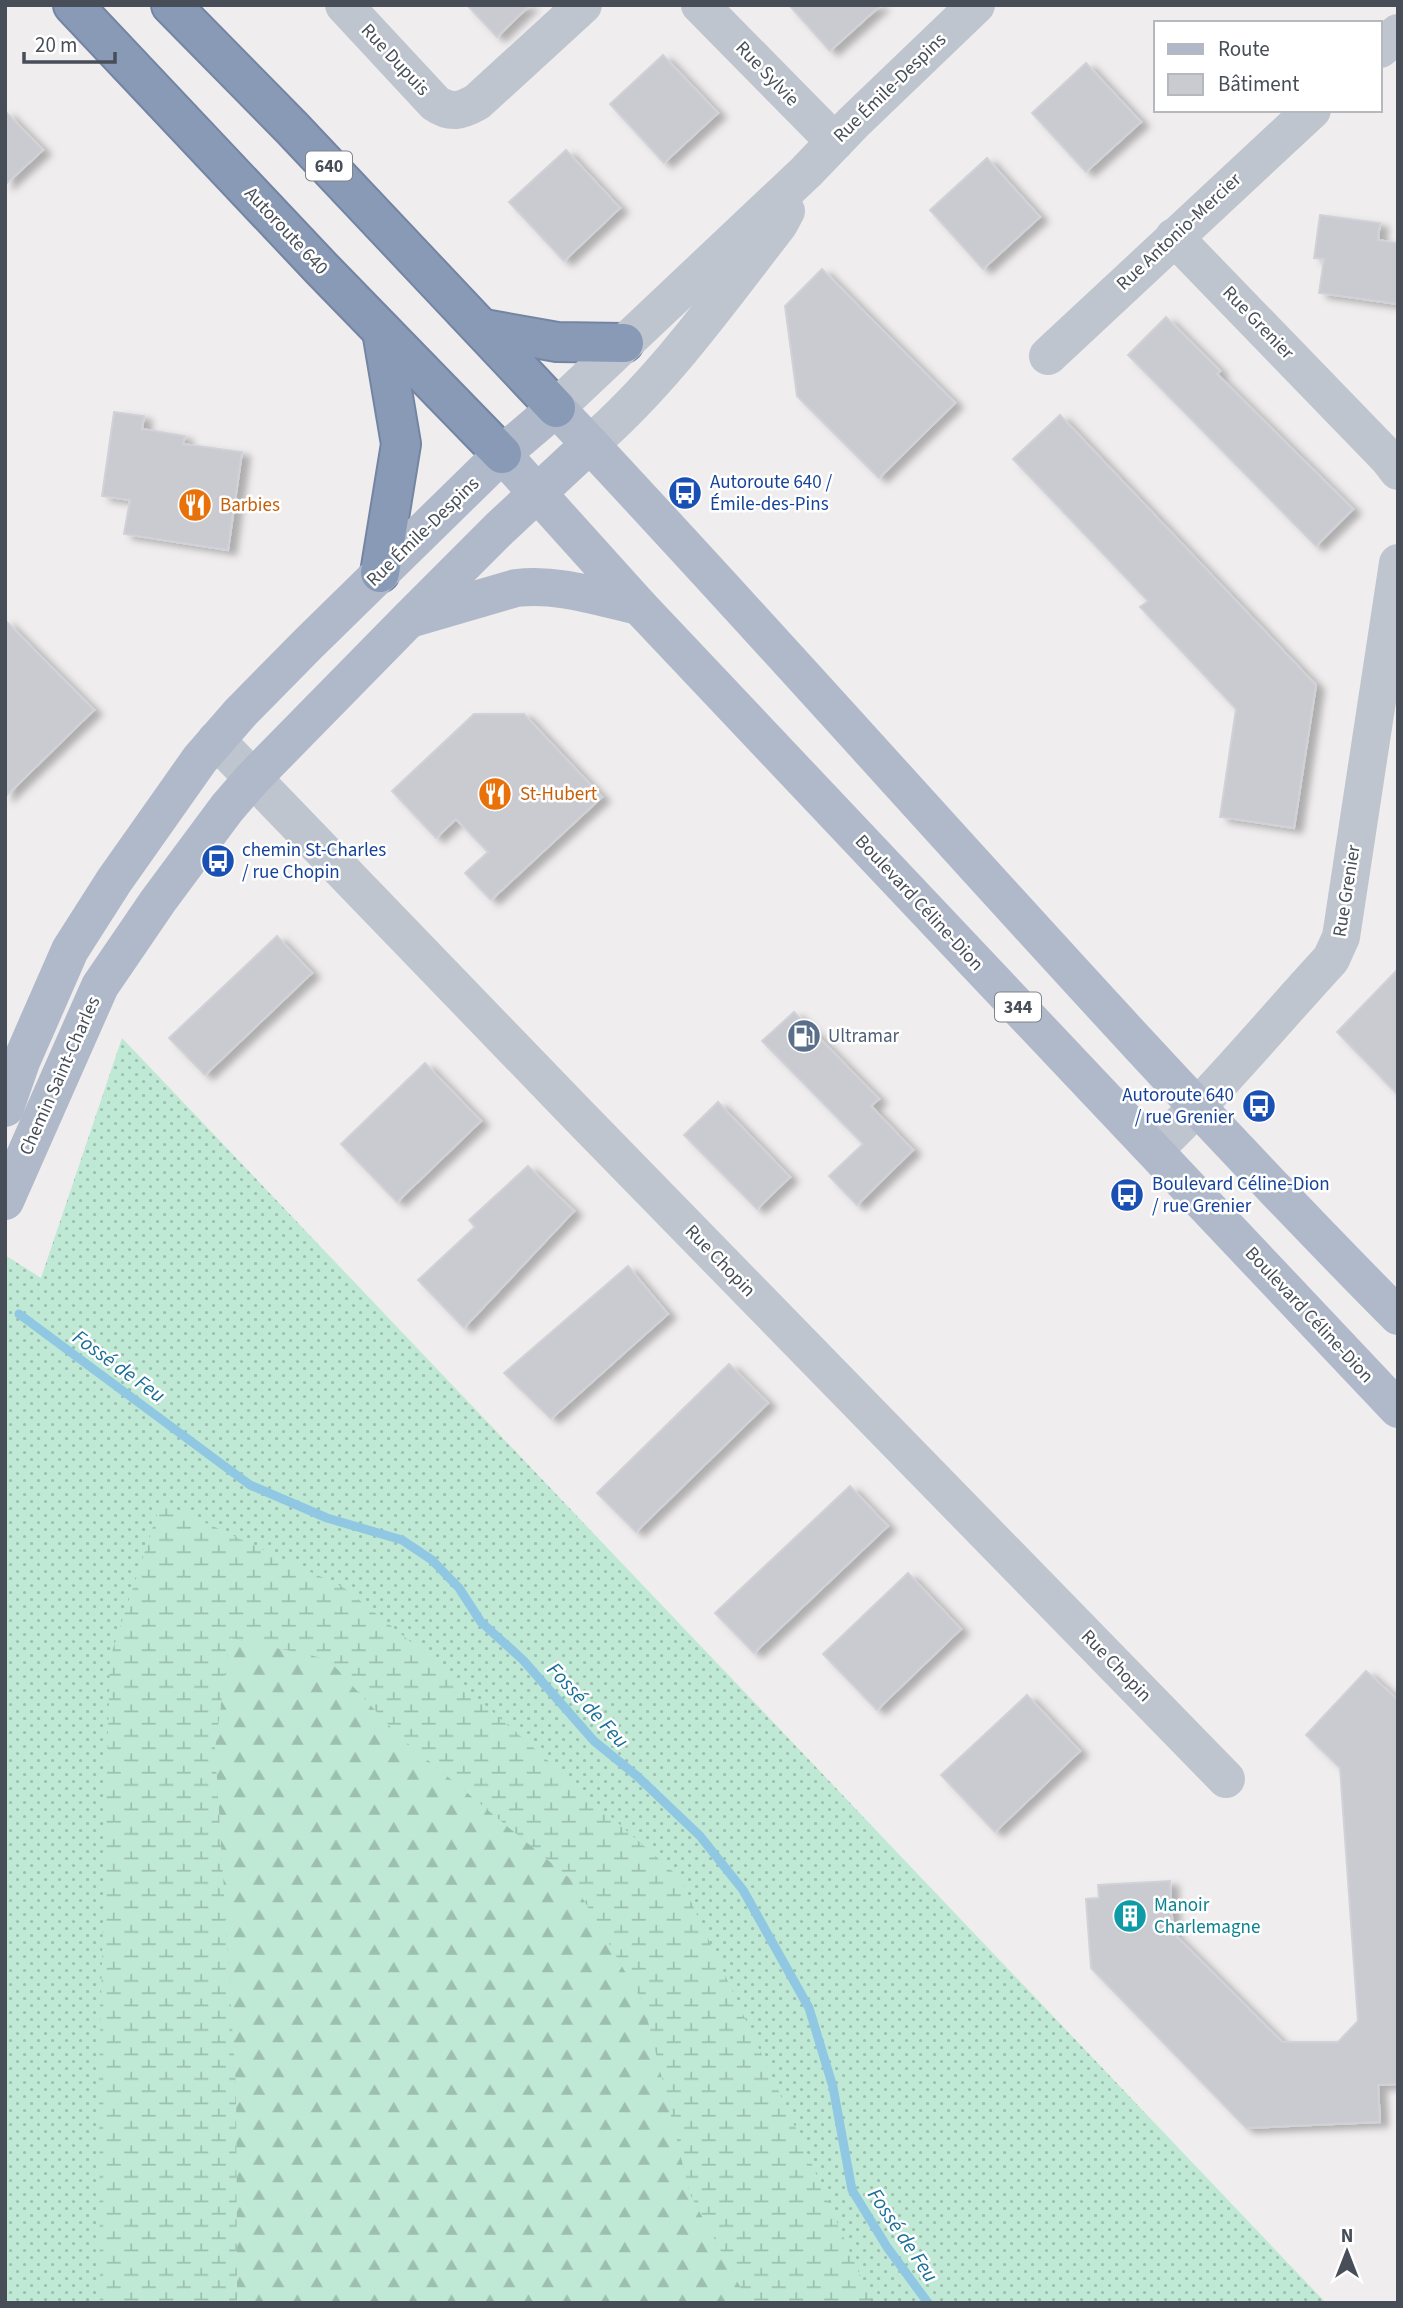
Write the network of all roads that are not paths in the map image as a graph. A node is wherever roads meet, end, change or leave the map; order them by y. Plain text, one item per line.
1 (73, 5) edge
2 (171, 5) edge
3 (344, 5) edge
4 (583, 5) edge
5 (700, 5) edge
6 (976, 5) edge
7 (1398, 33) edge
8 (1382, 47) edge
9 (1310, 112) edge
10 (835, 142) junction
11 (806, 172) junction
12 (1174, 237) junction
13 (484, 329) junction
14 (382, 331) junction
15 (624, 343) junction
16 (1048, 356) dead end
17 (556, 408) junction
18 (590, 444) junction
19 (502, 454) junction
20 (1398, 471) edge
21 (537, 493) junction
22 (1398, 563) edge
23 (380, 573) junction
24 (639, 606) junction
25 (409, 619) junction
26 (216, 740) junction
27 (253, 778) junction
28 (82, 929) joint
29 (120, 954) joint
30 (5, 1108) edge
31 (1197, 1109) junction
32 (1154, 1150) junction
33 (5, 1201) edge
34 (1398, 1316) edge
35 (1398, 1409) edge
36 (1226, 1779) dead end

1 - 14 highway, Autoroute 640
2 - 13 highway, 640
3 - 4 street, Rue Dupuis
5 - 10 street, Rue Sylvie
6 - 10 street, Rue Émile-Despins
7 - 8 street
9 - 12 street, Rue Antonio-Mercier
10 - 11 street, Rue Émile-Despins
11 - 15 street, Rue Émile-Despins
11 - 18 street, Rue Émile-Despins
12 - 16 street, Rue Antonio-Mercier
12 - 20 street, Rue Grenier
13 - 15 highway
13 - 17 highway, 640
14 - 19 highway, Autoroute 640
14 - 23 highway
15 - 17 street, Rue Émile-Despins
17 - 18 main road, 640
17 - 19 main road, Rue Émile-Despins
18 - 21 main road, Rue Émile-Despins
18 - 31 main road
19 - 21 main road, Boulevard Céline-Dion
19 - 23 main road, Rue Émile-Despins
21 - 24 main road, Boulevard Céline-Dion
21 - 25 main road, Rue Émile-Despins
22 - 31 street, Rue Grenier
23 - 26 main road, Rue Émile-Despins
24 - 25 main road
24 - 32 main road, Boulevard Céline-Dion / 344
25 - 27 main road, Rue Émile-Despins
26 - 27 street, Rue Chopin
26 - 28 main road, Rue Émile-Despins
27 - 29 main road, Rue Émile-Despins
27 - 36 street, Rue Chopin
28 - 30 main road, Chemin Saint-Charles
29 - 33 main road, Chemin Saint-Charles
31 - 32 street, Rue Grenier
31 - 34 main road
32 - 35 main road, Boulevard Céline-Dion / 344

